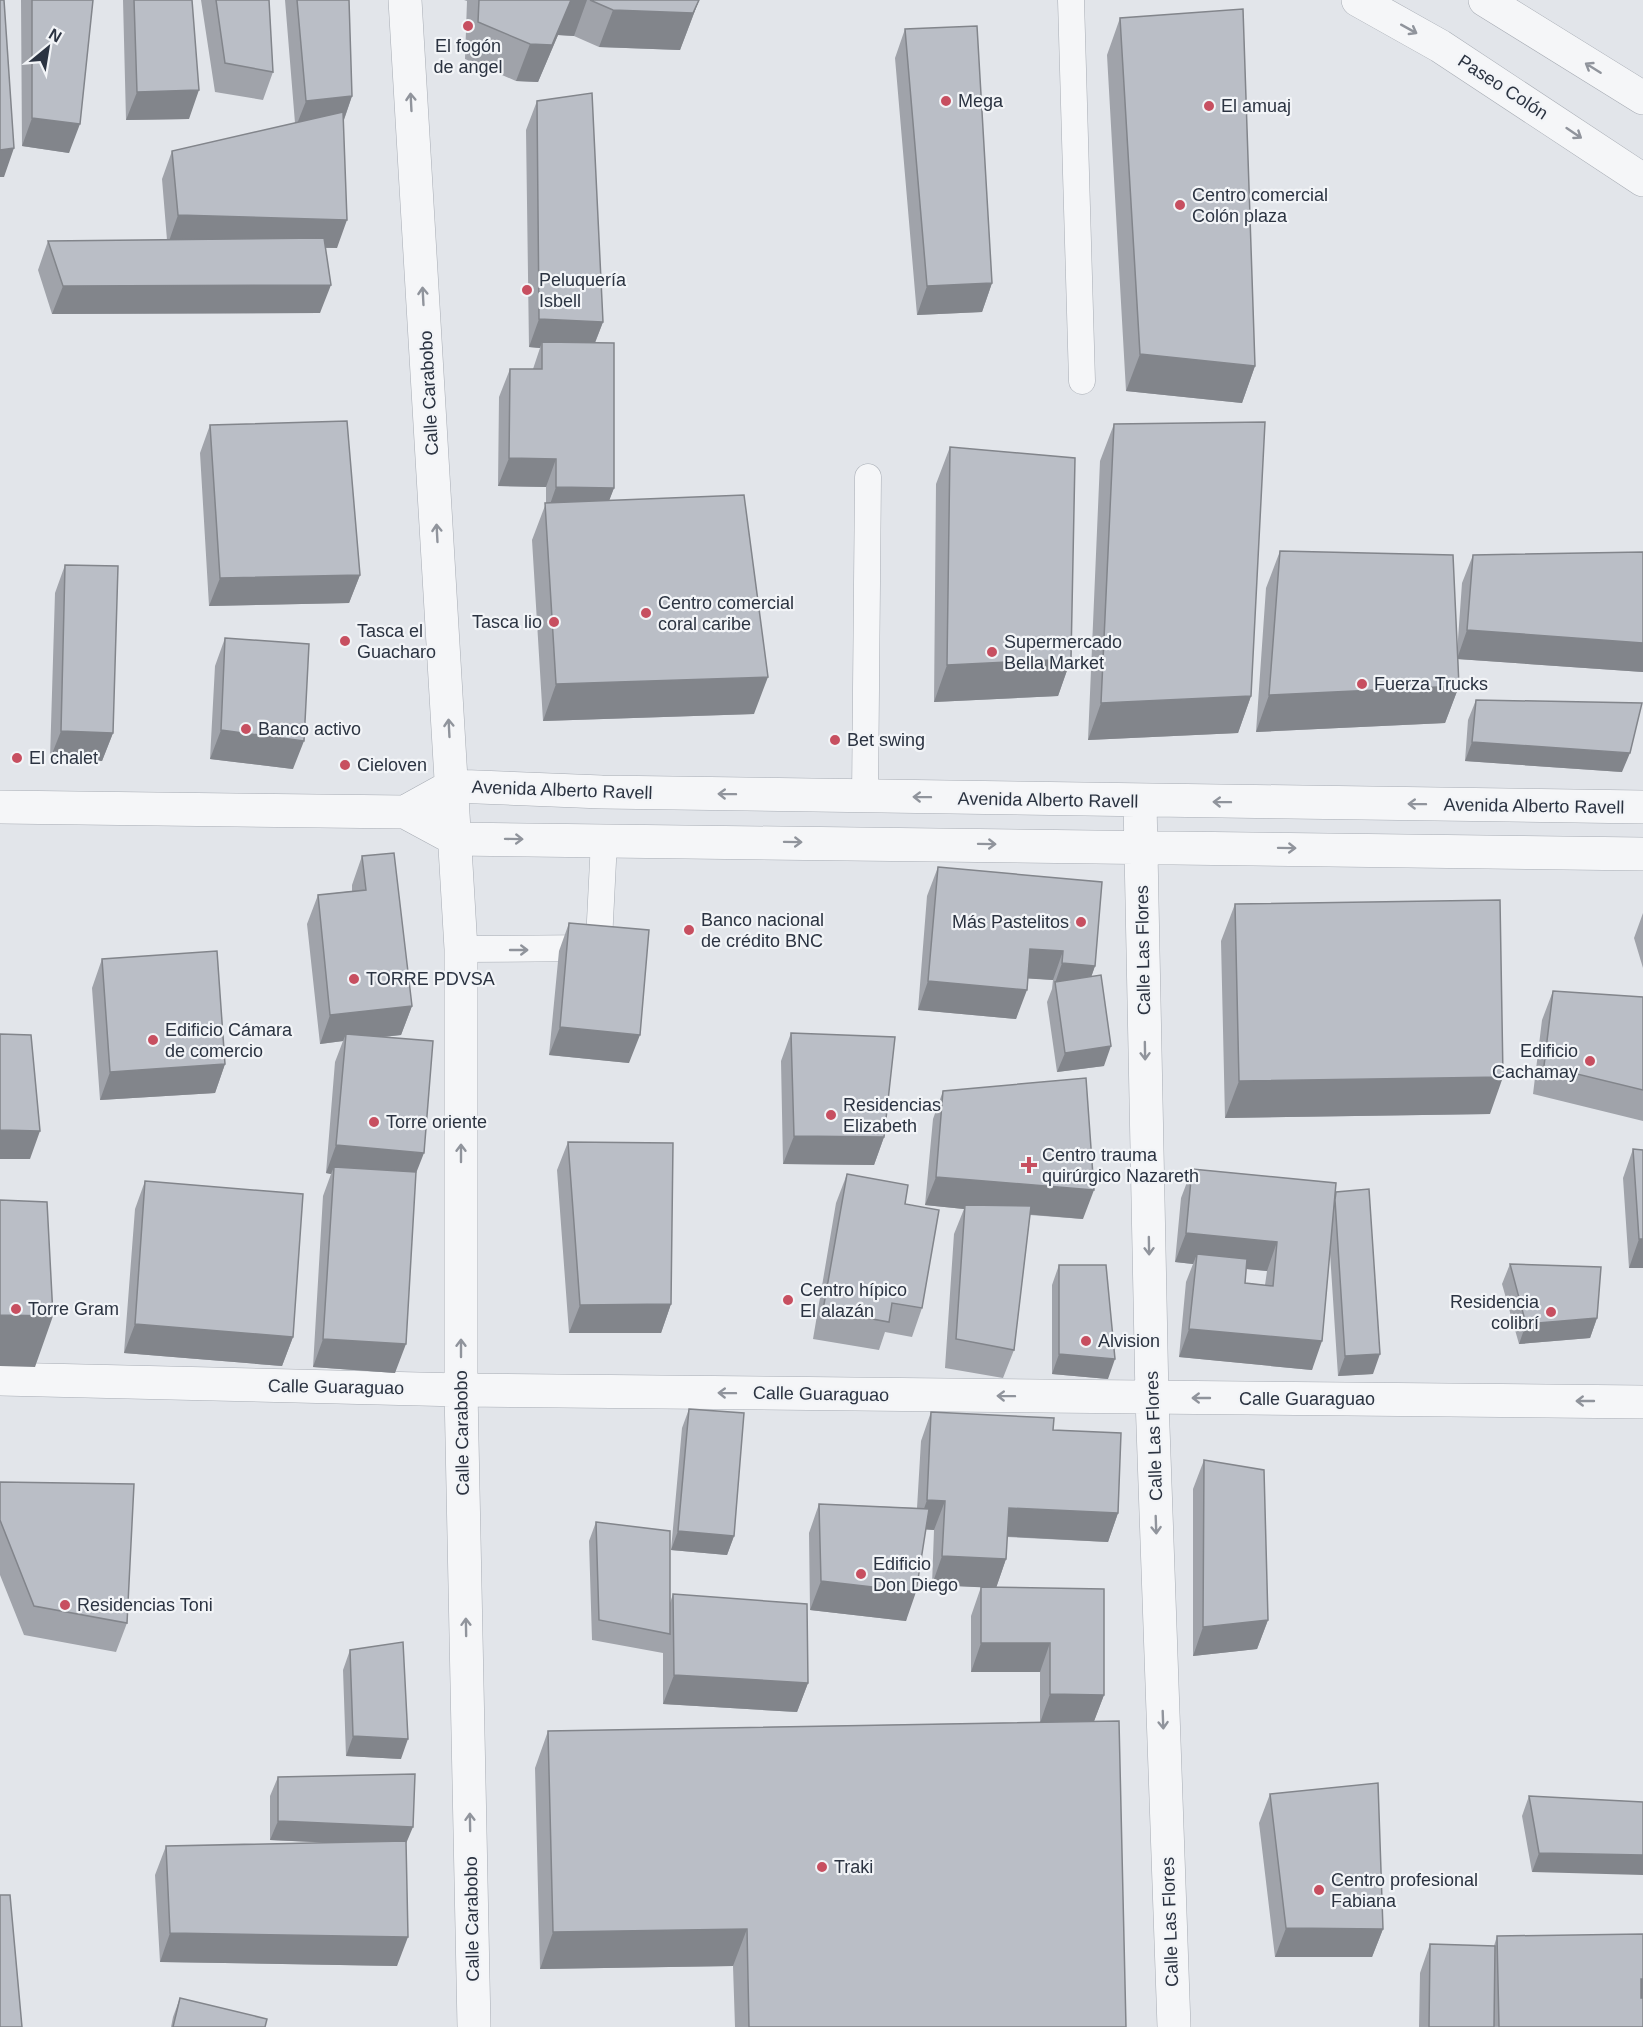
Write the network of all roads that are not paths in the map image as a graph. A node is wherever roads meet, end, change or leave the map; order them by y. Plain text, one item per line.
1 (405, 0) edge
2 (1071, 0) edge
3 (1358, 0) edge
4 (1485, 0) edge
5 (1643, 98) edge
6 (1643, 180) edge
7 (1082, 381) dead end
8 (868, 477) dead end
9 (452, 786) junction
10 (865, 796) junction
11 (1140, 801) junction
12 (0, 807) edge
13 (1643, 807) edge
14 (405, 812) junction
15 (455, 839) junction
16 (604, 841) junction
17 (1141, 845) junction
18 (1643, 854) edge
19 (461, 949) junction
20 (0, 1379) edge
21 (461, 1390) junction
22 (1152, 1398) junction
23 (1643, 1402) edge
24 (474, 2027) edge
25 (1174, 2027) edge

9 -> 1 street, Calle Carabobo
2 - 7 lane
3 -> 6 street, Paseo Colón
5 -> 4 street
8 - 10 lane
10 -> 9 street, Avenida Alberto Ravell
9 - 14 street
9 - 15 street, Calle Carabobo
11 -> 10 street, Avenida Alberto Ravell
13 -> 11 street, Avenida Alberto Ravell
11 - 17 street, Calle Las Flores
12 - 14 street
14 - 15 street
15 -> 16 street
15 - 19 street, Calle Carabobo
16 -> 17 street
19 -> 16 lane
17 -> 18 street
17 -> 22 street, Calle Las Flores
21 -> 19 street, Calle Carabobo
20 - 21 street, Calle Guaraguao
22 -> 21 street, Calle Guaraguao
24 -> 21 street, Calle Carabobo
23 -> 22 street, Calle Guaraguao
22 -> 25 street, Calle Las Flores

